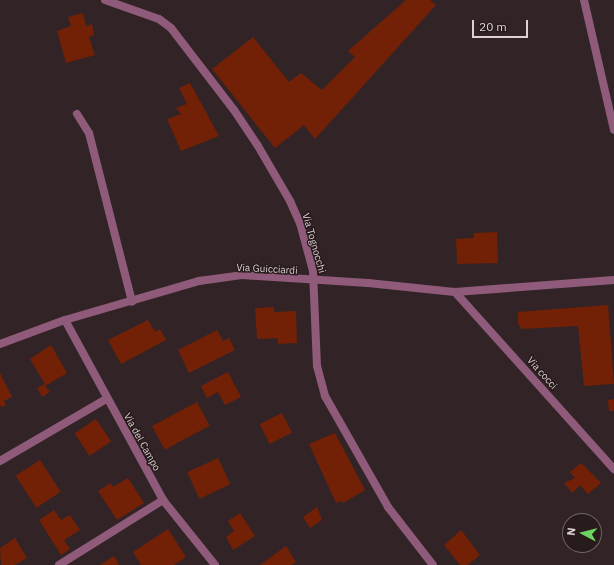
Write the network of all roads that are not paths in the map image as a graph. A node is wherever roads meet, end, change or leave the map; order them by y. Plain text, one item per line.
1 (105, 0) edge
2 (584, 0) edge
3 (77, 114) dead end
4 (614, 130) edge
5 (614, 280) edge
6 (315, 281) junction
7 (455, 292) junction
8 (132, 302) junction
9 (65, 320) junction
10 (0, 344) edge
11 (106, 399) junction
12 (0, 461) edge
13 (614, 469) edge
14 (163, 500) junction
15 (59, 565) edge
16 (215, 565) edge
17 (433, 565) edge

1 - 6 street, Via Tognocchi
2 - 4 street
3 - 8 street
5 - 7 street, Via Guicciardi
6 - 7 street, Via Guicciardi
6 - 8 street, Via Guicciardi
6 - 17 street, Via Tognocchi
7 - 13 street, Via cocci
8 - 9 street, Via Guicciardi
9 - 10 street, Via Guicciardi
9 - 11 street, Via del Campo
11 - 12 street
11 - 14 street, Via del Campo
14 - 15 street
14 - 16 street, Via del Campo

